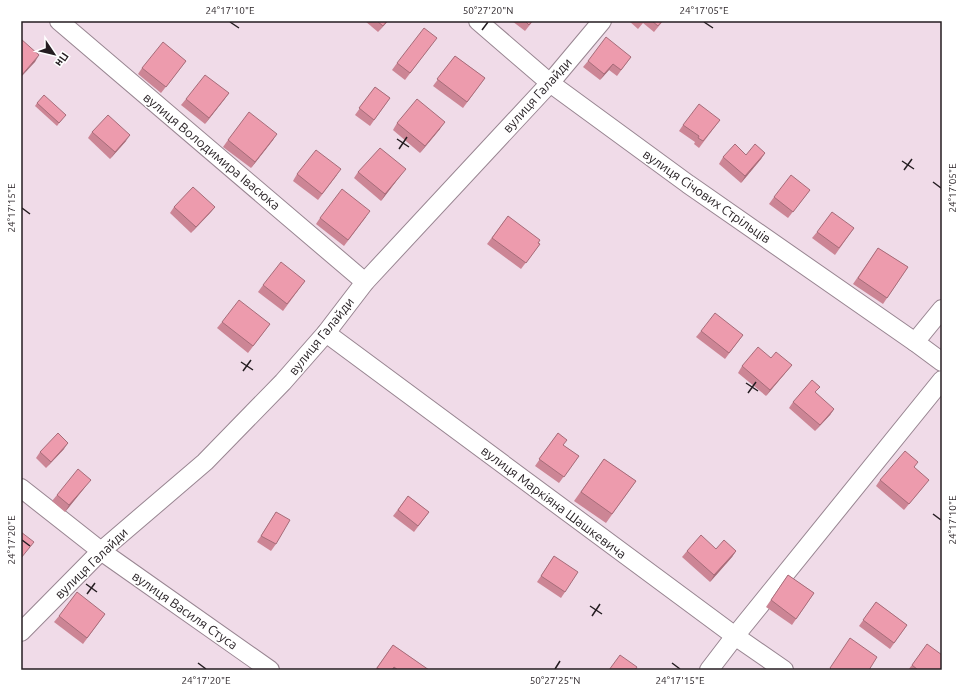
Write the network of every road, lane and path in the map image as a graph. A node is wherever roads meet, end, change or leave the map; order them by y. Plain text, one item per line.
1 (59, 21) edge
2 (478, 21) edge
3 (602, 21) edge
4 (550, 83) junction
5 (365, 282) junction
6 (942, 309) edge
7 (326, 333) junction
8 (915, 342) junction
9 (942, 362) edge
10 (942, 380) edge
11 (21, 488) edge
12 (101, 551) junction
13 (21, 632) edge
14 (735, 636) junction
15 (270, 670) edge
16 (709, 670) edge
17 (784, 670) edge

1 - 5 street, вулиця Володимира Івасюка
2 - 4 street, вулиця Січових Стрільців
3 - 4 street, вулиця Галайди
4 - 5 street, вулиця Галайди
4 - 8 street, вулиця Січових Стрільців
5 - 7 street, вулиця Галайди
6 - 8 street
7 - 12 street, вулиця Галайди
7 - 14 street, вулиця Маркіяна Шашкевича
8 - 9 street, вулиця Січових Стрільців
10 - 14 street
11 - 12 street, вулиця Василя Стуса
12 - 13 street, вулиця Галайди
12 - 15 street, вулиця Василя Стуса
14 - 16 street
14 - 17 street, вулиця Маркіяна Шашкевича

